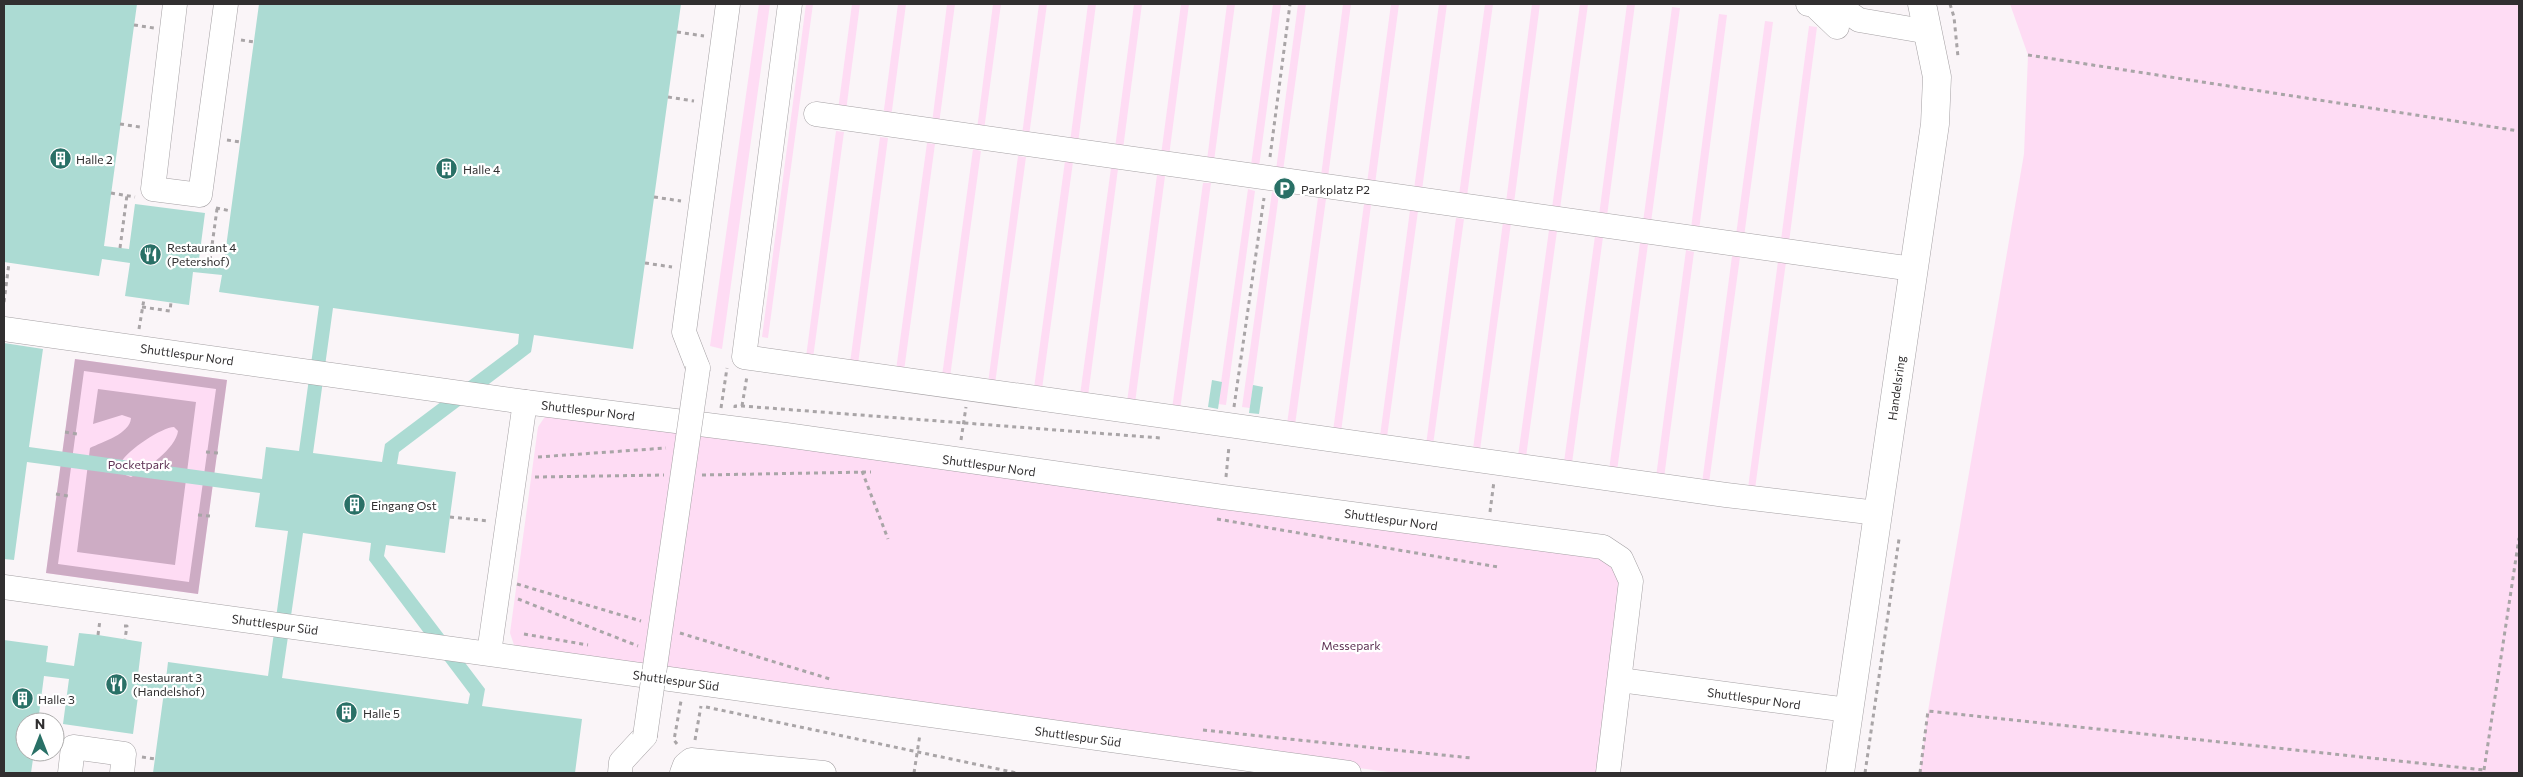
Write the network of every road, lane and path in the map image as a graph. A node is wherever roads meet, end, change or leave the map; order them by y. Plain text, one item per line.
1 (175, 4) edge
2 (226, 4) edge
3 (728, 4) edge
4 (790, 4) edge
5 (1290, 4) edge
6 (1808, 4) edge
7 (1836, 4) edge
8 (1922, 4) edge
9 (1837, 27) dead end
10 (677, 32) dead end
11 (1929, 32) junction
12 (723, 39) junction
13 (2028, 55) dead end
14 (668, 97) dead end
15 (714, 105) junction
16 (816, 114) dead end
17 (2519, 131) edge
18 (1267, 178) junction
19 (127, 196) dead end
20 (654, 197) dead end
21 (701, 204) junction
22 (217, 209) dead end
23 (120, 248) dead end
24 (210, 260) dead end
25 (9, 263) dead end
26 (645, 263) dead end
27 (1913, 269) junction
28 (692, 270) junction
29 (144, 298) dead end
30 (4, 302) edge
31 (171, 302) dead end
32 (142, 307) junction
33 (4, 329) edge
34 (139, 332) dead end
35 (726, 372) dead end
36 (968, 389) junction
37 (744, 393) dead end
38 (525, 402) junction
39 (722, 402) dead end
40 (742, 406) junction
41 (963, 423) junction
42 (1232, 426) junction
43 (732, 428) junction
44 (65, 432) dead end
45 (77, 434) dead end
46 (1171, 439) dead end
47 (853, 445) junction
48 (676, 447) dead end
49 (206, 452) dead end
50 (218, 453) dead end
51 (517, 459) junction
52 (958, 460) junction
53 (1497, 462) junction
54 (56, 494) dead end
55 (68, 496) dead end
56 (1223, 497) junction
57 (1877, 513) junction
58 (198, 515) dead end
59 (210, 516) dead end
60 (450, 517) dead end
61 (508, 522) junction
62 (1487, 532) junction
63 (1899, 536) dead end
64 (2519, 538) edge
65 (888, 539) dead end
66 (4, 586) edge
67 (498, 592) junction
68 (101, 612) dead end
69 (100, 622) junction
70 (109, 624) dead end
71 (118, 625) dead end
72 (98, 635) dead end
73 (125, 639) dead end
74 (642, 647) dead end
75 (490, 653) junction
76 (1620, 680) junction
77 (684, 695) junction
78 (695, 704) dead end
79 (702, 706) junction
80 (1848, 710) junction
81 (923, 714) junction
82 (698, 722) dead end
83 (674, 740) dead end
84 (917, 752) junction
85 (2484, 772) edge
86 (70, 773) edge
87 (122, 773) edge
88 (620, 773) edge
89 (682, 773) edge
90 (824, 773) edge
91 (914, 773) edge
92 (1017, 773) edge
93 (1349, 773) edge
94 (1608, 773) edge
95 (1840, 773) edge
96 (1866, 773) edge
97 (1920, 773) edge

1 - 2 street
3 - 12 street
4 - 36 street
5 - 18 path
6 - 9 street
7 - 11 street
8 - 11 main road, Handelsring
10 - 12 path
11 - 27 main road, Handelsring
12 - 15 street
13 - 17 path
14 - 15 path
15 - 21 street
16 - 18 street
18 - 27 street
18 - 42 path
19 - 23 path
20 - 21 path
21 - 28 street
22 - 24 path
25 - 30 path
26 - 28 path
27 - 57 main road, Handelsring
28 - 88 street, bridge
29 - 32 path
31 - 32 path
32 - 34 path
33 - 38 street, Shuttlespur Nord
35 - 39 path
36 - 41 path
36 - 42 street
37 - 40 path
38 - 43 street, Shuttlespur Nord
38 - 51 street
40 - 41 path
40 - 43 path
41 - 46 path
41 - 52 path
42 - 53 street
42 - 56 path
43 - 47 street, Shuttlespur Nord
44 - 45 path
47 - 52 street, Shuttlespur Nord
47 - 65 path
48 - 51 path
49 - 50 path
51 - 61 street
52 - 56 street, Shuttlespur Nord
53 - 57 street
53 - 62 path
54 - 55 path
56 - 62 street, Shuttlespur Nord
57 - 80 main road, Handelsring
58 - 59 path
60 - 61 path
61 - 67 street
62 - 76 street, Shuttlespur Nord
63 - 96 path
64 - 85 path
66 - 75 street, Shuttlespur Süd
67 - 74 path
67 - 75 street
68 - 69 path
69 - 70 path
69 - 72 path
71 - 73 path
75 - 77 street, Shuttlespur Süd
76 - 80 street, Shuttlespur Nord
76 - 94 street
77 - 81 street, Shuttlespur Süd
77 - 83 path
78 - 79 path
79 - 82 path
79 - 84 path
80 - 95 main road, Handelsring
81 - 84 path
81 - 93 street, Shuttlespur Süd
84 - 91 path
84 - 92 path
85 - 97 path
86 - 87 street
89 - 90 street

